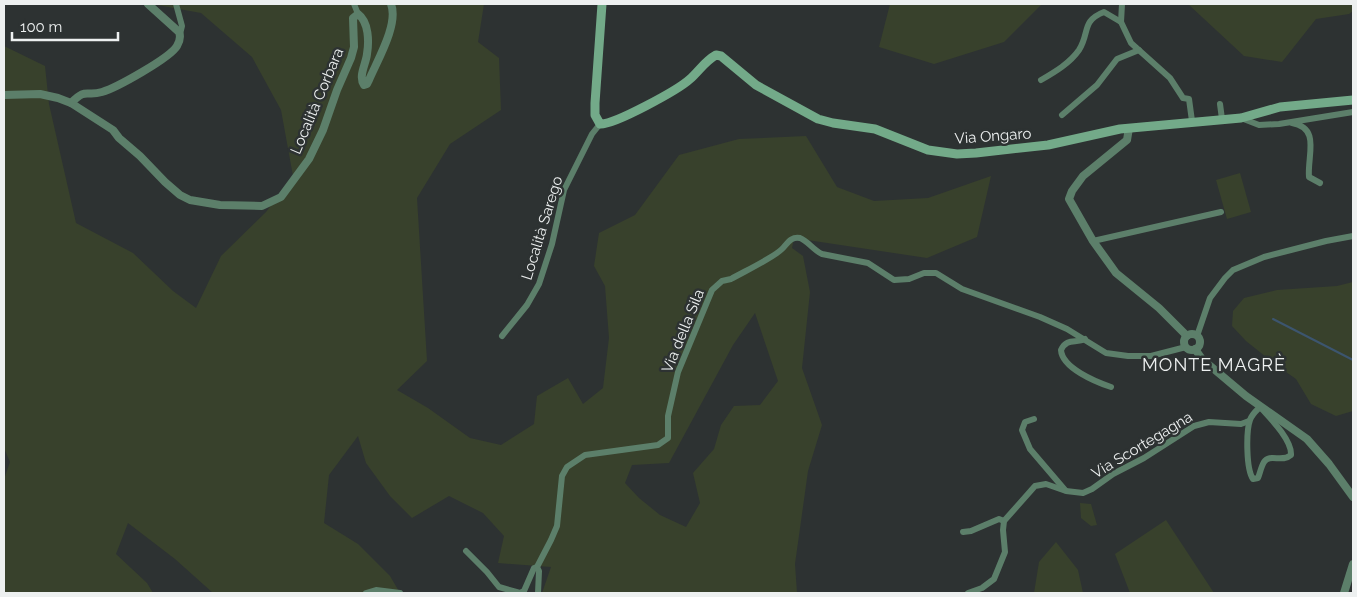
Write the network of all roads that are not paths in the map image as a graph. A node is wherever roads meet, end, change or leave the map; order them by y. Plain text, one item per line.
1 (148, 4) edge
2 (176, 4) edge
3 (354, 4) edge
4 (390, 4) edge
5 (602, 4) edge
6 (1122, 4) edge
7 (358, 14) junction
8 (1121, 22) junction
9 (180, 34) junction
10 (1139, 50) junction
11 (1041, 80) dead end
12 (4, 94) edge
13 (1353, 100) edge
14 (71, 103) junction
15 (1220, 104) dead end
16 (1353, 112) edge
17 (1062, 115) dead end
18 (1241, 118) junction
19 (1222, 119) junction
20 (1192, 121) junction
21 (1288, 122) junction
22 (600, 124) junction
23 (1129, 128) junction
24 (1320, 182) dead end
25 (1220, 212) dead end
26 (1353, 236) edge
27 (1093, 241) junction
28 (502, 336) dead end
29 (1187, 336) junction
30 (1197, 336) junction
31 (1085, 339) junction
32 (1186, 347) junction
33 (1195, 349) junction
34 (1111, 387) dead end
35 (1260, 407) junction
36 (1034, 419) dead end
37 (1249, 421) junction
38 (1066, 491) junction
39 (1353, 497) edge
40 (1004, 521) junction
41 (963, 532) dead end
42 (466, 550) dead end
43 (1353, 564) edge
44 (537, 567) junction
45 (366, 593) edge
46 (400, 593) edge
47 (538, 593) edge
48 (968, 593) edge
49 (1344, 593) edge

1 - 9 street
2 - 9 street
3 - 7 street, Località Corbara
4 - 7 street, Località Corbara
5 - 22 main road
6 - 8 street
7 - 14 street, Località Corbara
8 - 10 street
8 - 11 street
9 - 14 street
10 - 17 street
10 - 20 street
12 - 14 street, Località Corbara
13 - 18 main road, Via Ongaro
15 - 19 street
16 - 21 street
18 - 19 main road, Via Ongaro
18 - 21 street
19 - 20 main road, Via Ongaro
20 - 23 main road, Via Ongaro
21 - 24 street
22 - 23 main road, Via Ongaro
22 - 28 street, Località Sarego
23 - 27 street
25 - 27 street
26 - 30 street
27 - 29 street
29 - 30 street
29 - 32 street
30 - 33 street
31 - 32 street, Via della Sila
31 - 34 street
31 - 44 street, Via della Sila
32 - 33 street
33 - 35 street
35 - 37 street
35 - 37 street
35 - 39 street
36 - 38 street
37 - 38 street, Via Scortegagna
38 - 40 street, Via Scortegagna
40 - 41 street
40 - 48 street
42 - 44 street, Via della Sila
43 - 49 street
44 - 47 street
45 - 46 street

